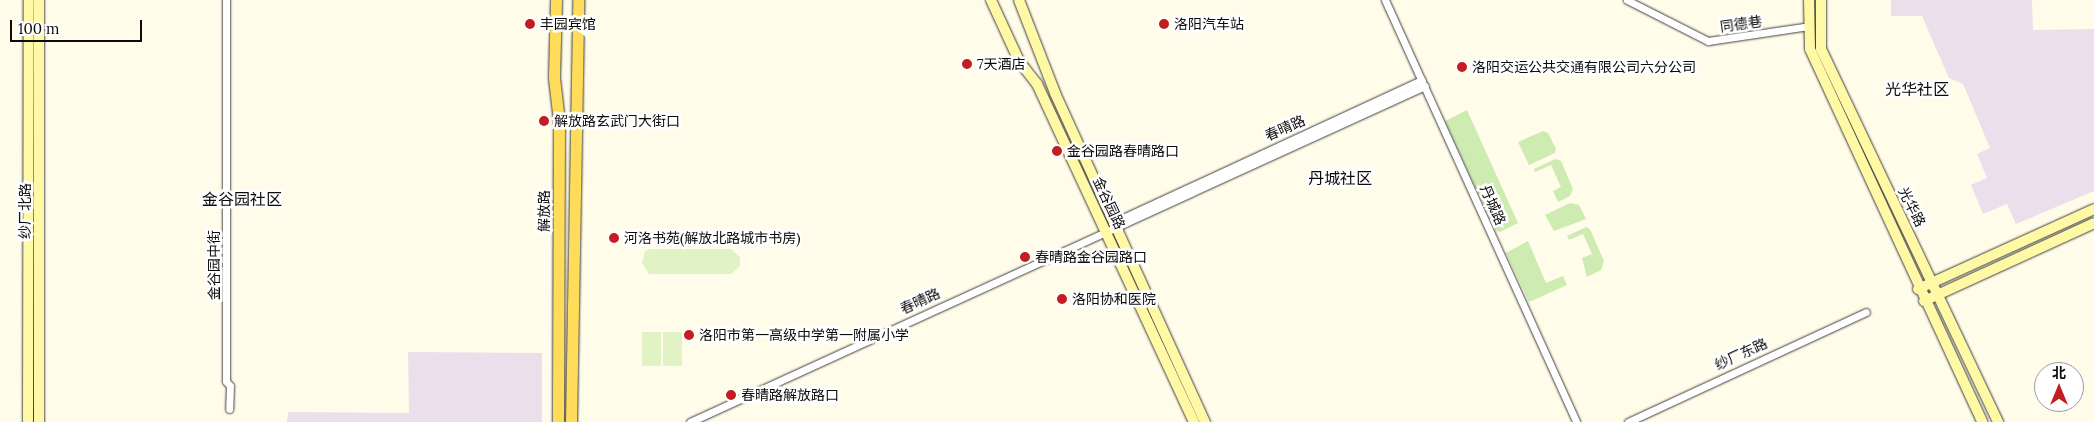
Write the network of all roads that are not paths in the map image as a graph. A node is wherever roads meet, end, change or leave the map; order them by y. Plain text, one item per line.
1 (29, 0) edge
2 (40, 0) edge
3 (226, 0) edge
4 (556, 0) edge
5 (578, 0) edge
6 (992, 0) edge
7 (1385, 0) edge
8 (1627, 0) edge
9 (1809, 0) edge
10 (1820, 0) edge
11 (1020, 1) edge
12 (1809, 26) junction
13 (1424, 83) junction
14 (2094, 209) edge
15 (1117, 223) junction
16 (2094, 223) edge
17 (1107, 229) junction
18 (1934, 282) junction
19 (1918, 289) junction
20 (1940, 294) junction
21 (1924, 301) junction
22 (1866, 312) dead end
23 (229, 409) dead end
24 (28, 422) edge
25 (38, 422) edge
26 (558, 422) edge
27 (571, 422) edge
28 (690, 422) edge
29 (1194, 422) edge
30 (1205, 422) edge
31 (1576, 422) edge
32 (1628, 422) edge
33 (1982, 422) edge
34 (1998, 422) edge

1 - 24 main road, 纱厂北路
2 - 25 main road, 纱厂北路
3 - 23 street, 金谷园中街
4 - 26 main road, 解放路
5 - 27 main road
6 - 17 main road, 金谷园路
7 - 13 street, 丹城路
8 - 12 street, 同德巷
9 - 12 main road, 光华路
10 - 18 main road, 光华路
11 - 15 main road, 金谷园路
12 - 19 main road, 光华路
13 - 15 street, 春晴路
13 - 31 street, 丹城路
14 - 18 main road
15 - 17 street, 春晴路
15 - 30 main road, 金谷园路
16 - 20 main road
17 - 28 street, 春晴路
17 - 29 main road, 金谷园路
18 - 19 main road
18 - 20 main road, 光华路
19 - 21 main road, 光华路
20 - 21 main road
20 - 34 main road, 光华路
21 - 33 main road, 光华路
22 - 32 street, 纱厂东路

